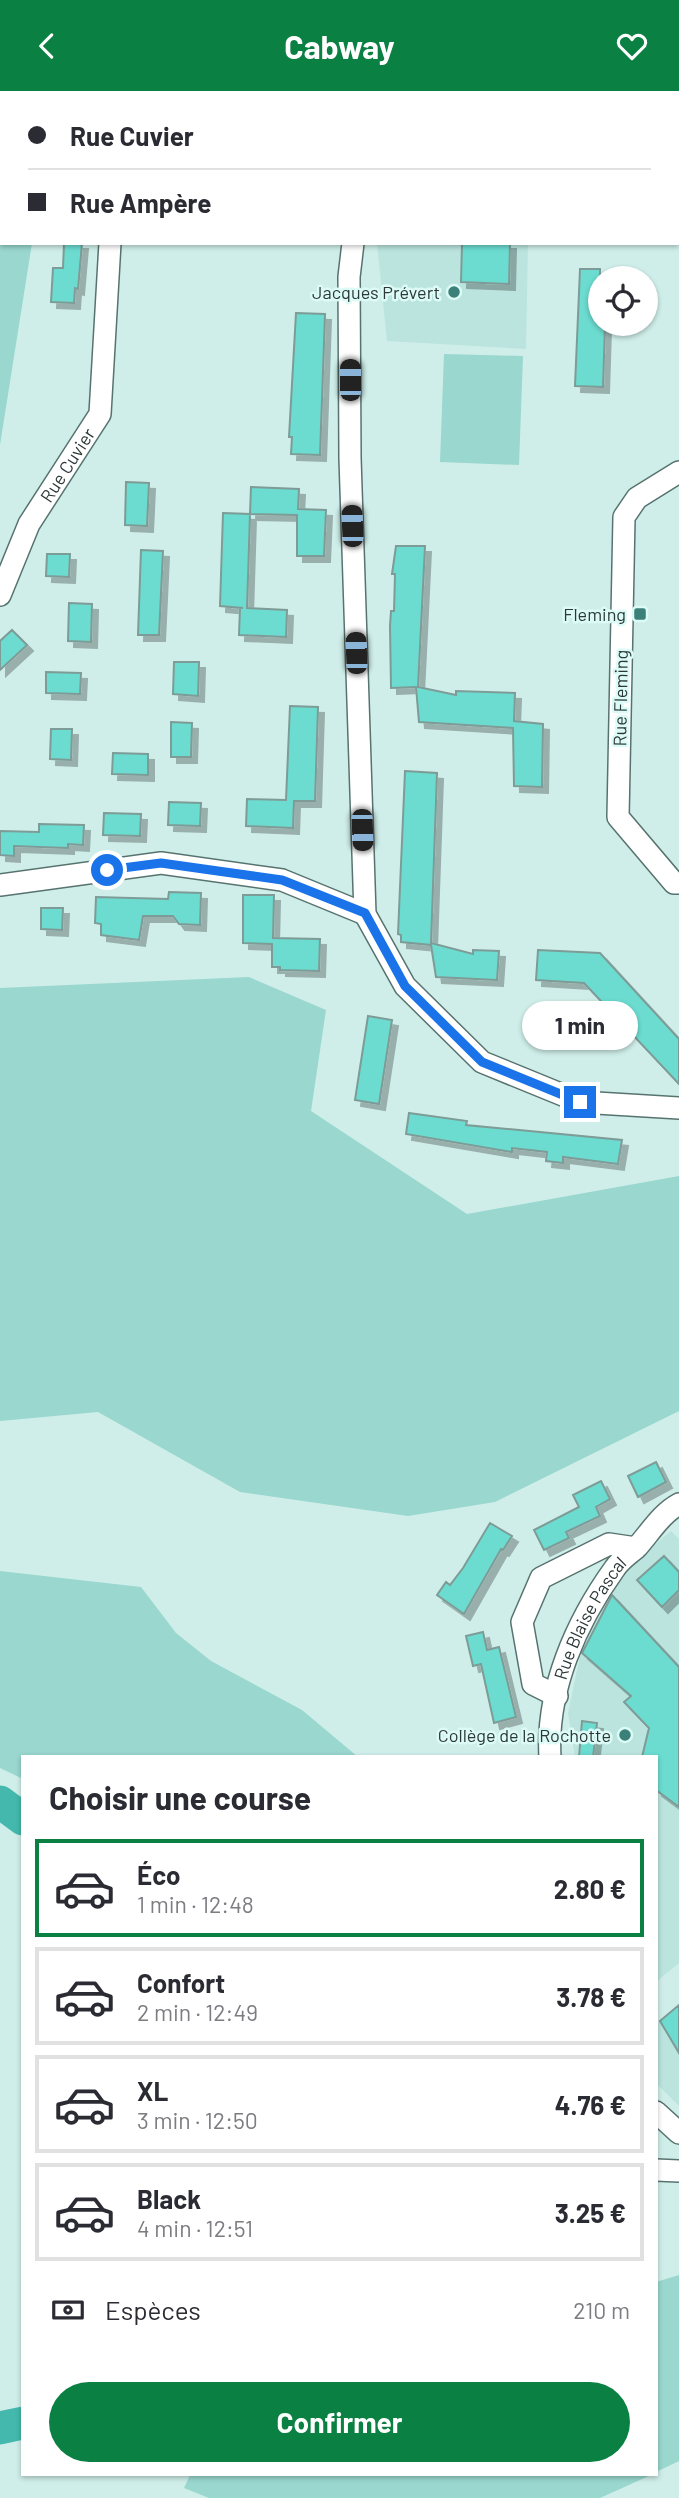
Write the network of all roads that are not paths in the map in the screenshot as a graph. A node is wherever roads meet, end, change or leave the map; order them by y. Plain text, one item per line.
1 (110, 245) edge
2 (353, 245) edge
3 (679, 472) edge
4 (0, 595) edge
5 (679, 883) edge
6 (0, 885) edge
7 (365, 913) junction
8 (679, 1108) edge
9 (679, 1504) edge
10 (636, 1548) junction
11 (557, 1696) junction
12 (551, 1755) edge
13 (658, 2114) edge
14 (679, 2133) edge
15 (658, 2170) edge
16 (679, 2171) edge

1 - 4 street, Rue Cuvier
2 - 7 street
3 - 5 street, Rue Fleming
6 - 7 street
7 - 8 street
9 - 10 street, Rue Blaise Pascal
10 - 11 street, Rue Blaise Pascal
10 - 11 street
11 - 12 street, Rue Blaise Pascal
13 - 14 street
15 - 16 street

